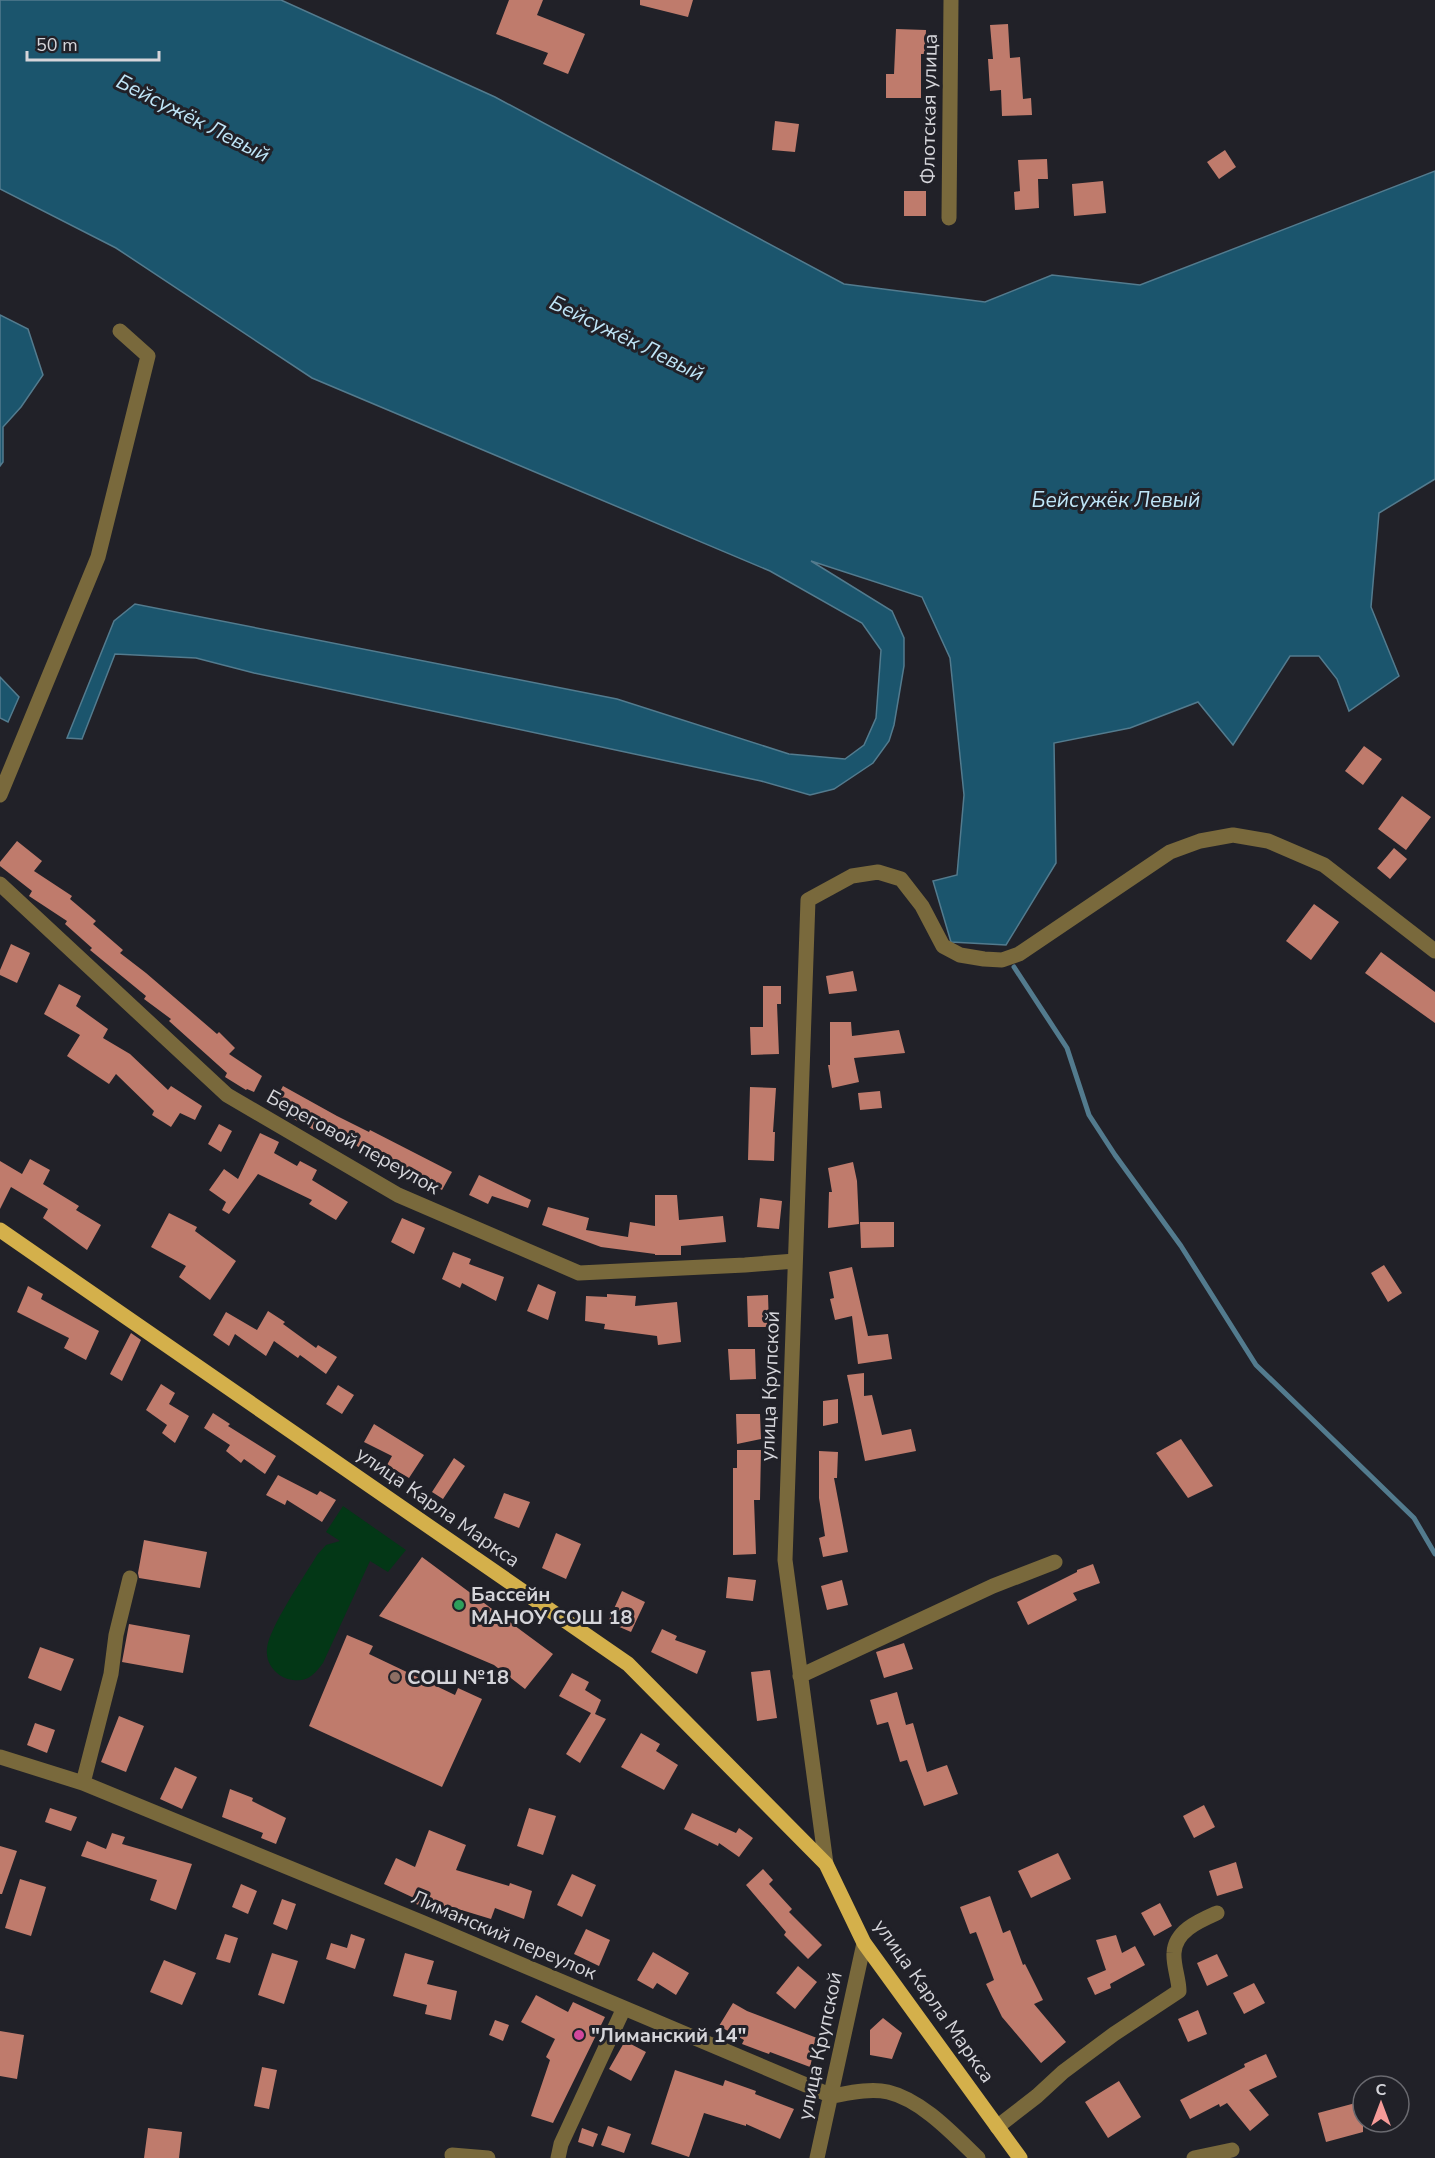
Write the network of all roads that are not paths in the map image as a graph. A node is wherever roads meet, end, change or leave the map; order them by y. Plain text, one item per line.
1 (951, 0) edge
2 (949, 219) dead end
3 (120, 331) dead end
4 (1, 792) edge
5 (0, 884) edge
6 (1435, 951) edge
7 (0, 1230) edge
8 (795, 1261) junction
9 (1055, 1562) dead end
10 (130, 1578) dead end
11 (800, 1676) junction
12 (0, 1757) edge
13 (83, 1783) junction
14 (826, 1864) junction
15 (1217, 1912) dead end
16 (864, 1943) junction
17 (624, 2008) junction
18 (832, 2096) junction
19 (997, 2127) junction
20 (1232, 2150) dead end
21 (452, 2155) dead end
22 (488, 2158) edge
23 (558, 2158) edge
24 (817, 2158) edge
25 (978, 2158) edge
26 (1020, 2158) edge
27 (1194, 2158) edge

1 - 2 street, Флотская улица
3 - 4 street
5 - 8 street, Береговой переулок
6 - 8 street, улица Крупской
7 - 14 main road, улица Карла Маркса
8 - 11 street, улица Крупской
9 - 11 street
10 - 13 street
11 - 14 street, улица Крупской
12 - 13 street, Лиманский переулок
13 - 17 street, Лиманский переулок
14 - 16 main road, улица Карла Маркса
15 - 19 street
16 - 18 street, улица Крупской
16 - 19 main road, улица Карла Маркса
17 - 18 street, Лиманский переулок
17 - 23 street
18 - 24 street, улица Крупской
18 - 25 street
19 - 26 main road, улица Карла Маркса
20 - 27 street
21 - 22 street

